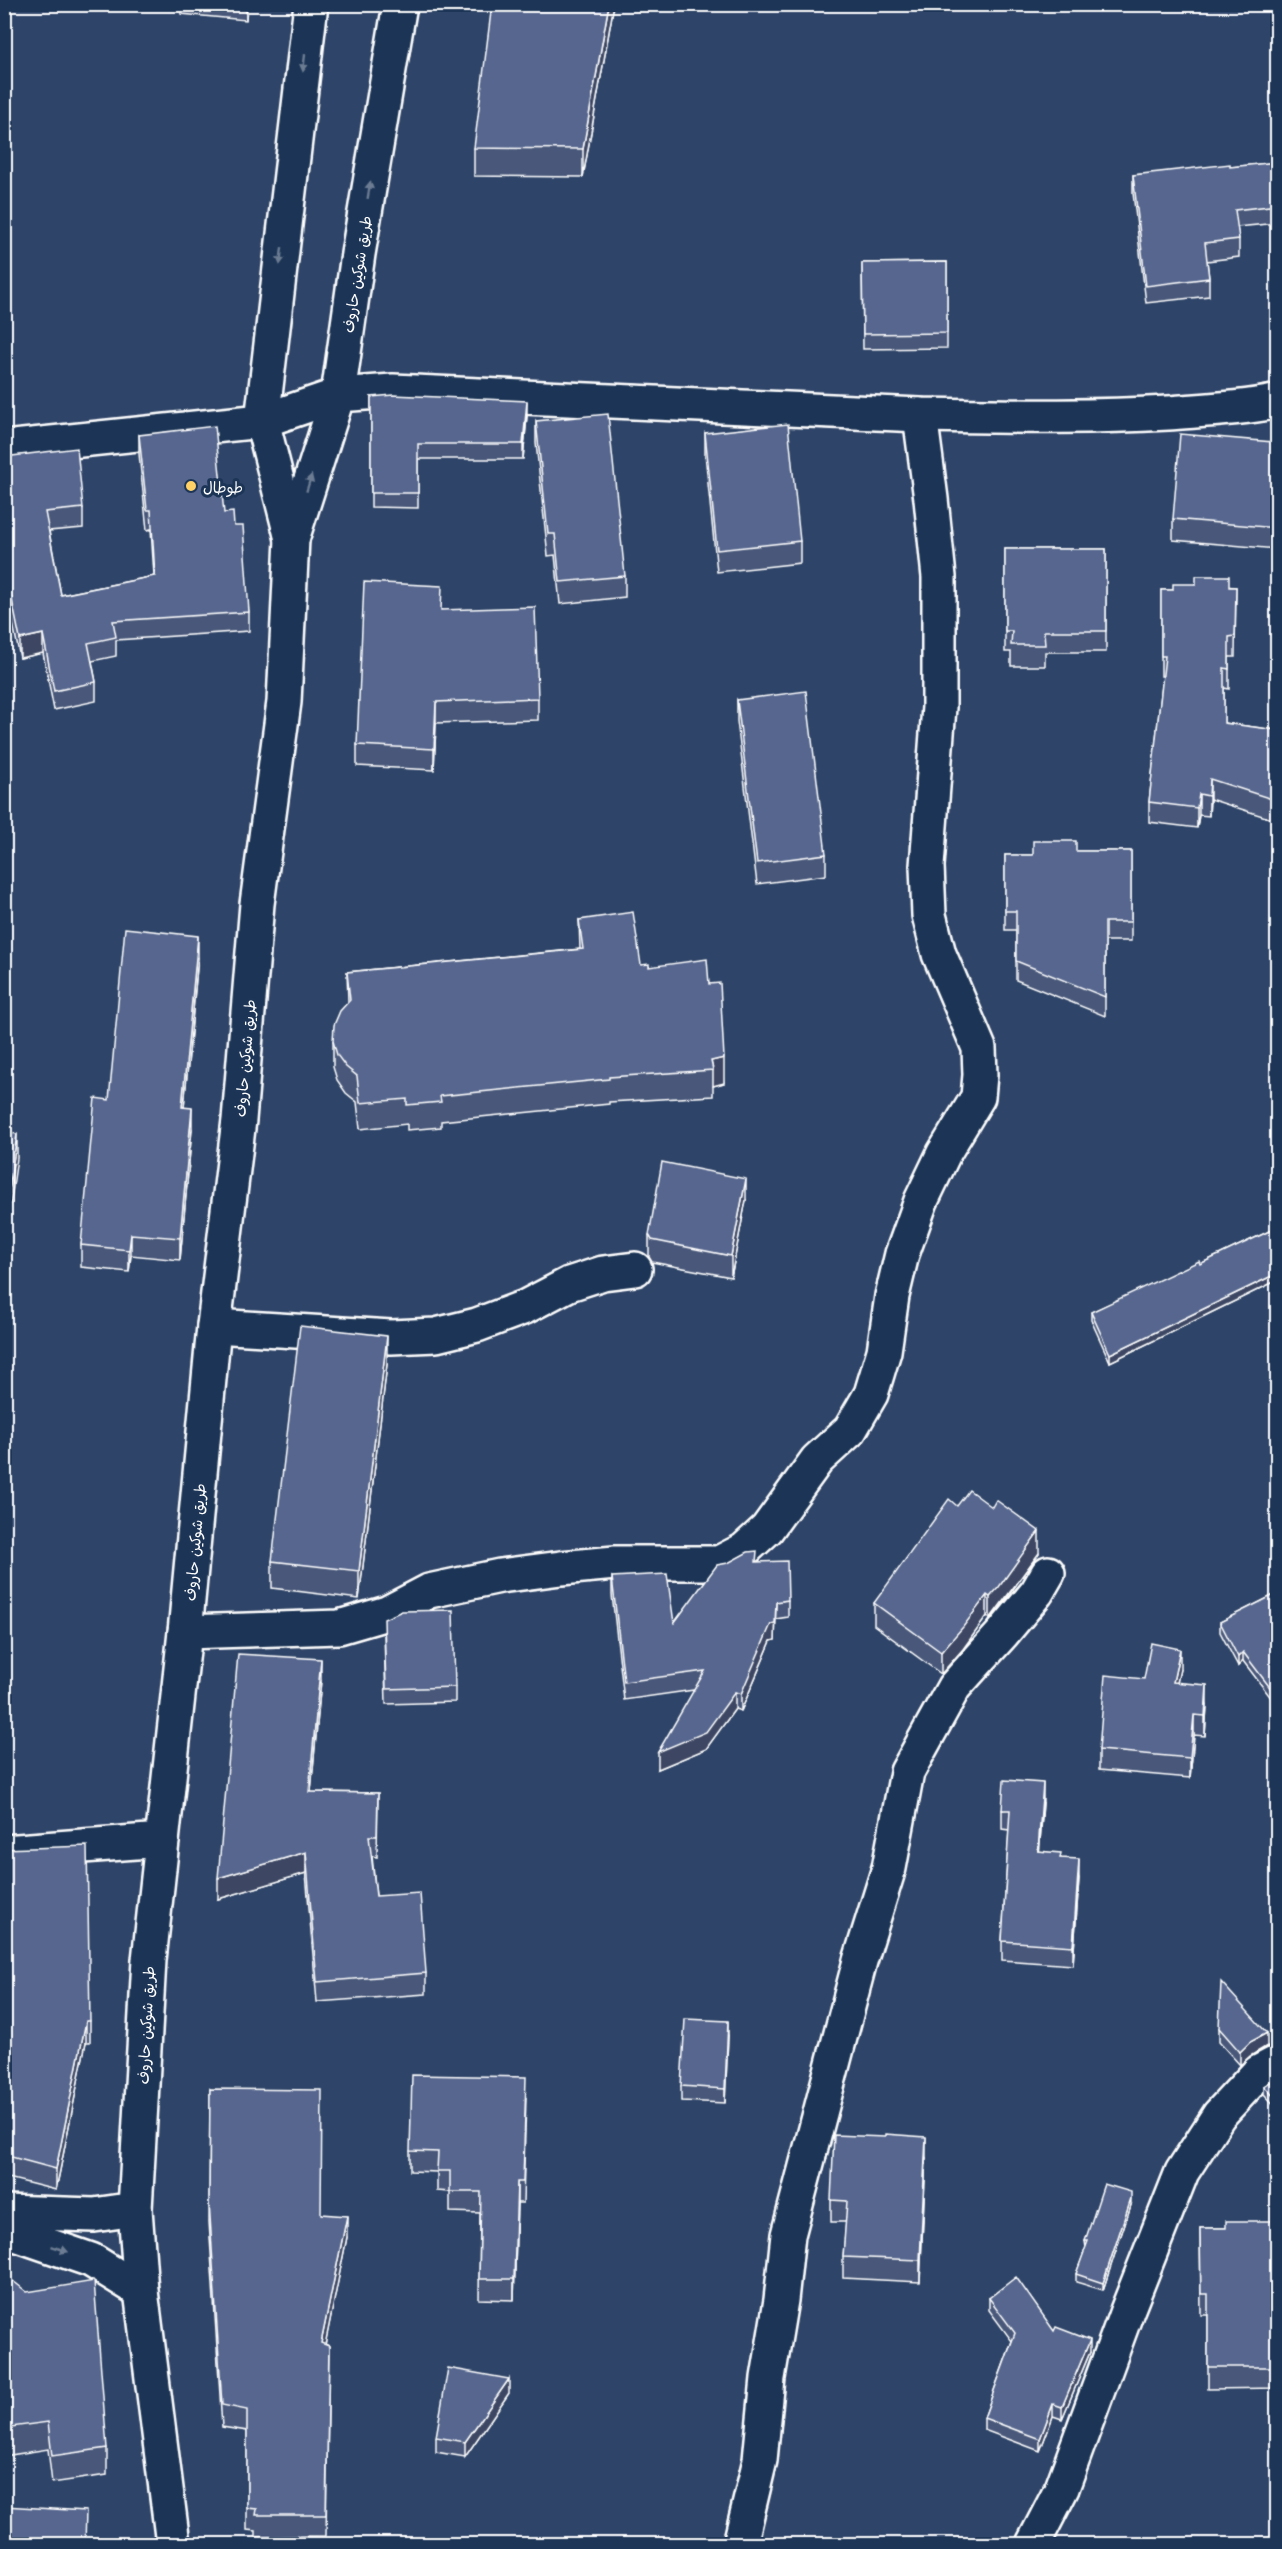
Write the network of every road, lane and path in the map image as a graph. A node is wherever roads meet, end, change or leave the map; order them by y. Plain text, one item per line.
1 (310, 4) edge
2 (400, 4) edge
3 (338, 395) junction
4 (1278, 401) edge
5 (920, 415) junction
6 (262, 421) junction
7 (4, 448) edge
8 (292, 539) junction
9 (635, 1269) dead end
10 (214, 1326) junction
11 (1048, 1573) dead end
12 (185, 1632) junction
13 (162, 1840) junction
14 (4, 1852) edge
15 (1278, 2062) edge
16 (135, 2209) junction
17 (8, 2224) edge
18 (141, 2291) junction
19 (173, 2544) edge
20 (740, 2544) edge
21 (1033, 2544) edge

1 -> 6 street, طريق شوكين حاروف
3 -> 2 street, طريق شوكين حاروف
3 - 5 street
3 - 6 street
8 -> 3 street, طريق شوكين حاروف
4 - 5 street
5 - 12 street
6 - 7 street
6 - 8 street, طريق شوكين حاروف
8 - 10 street, طريق شوكين حاروف
9 - 10 street
10 - 12 street, طريق شوكين حاروف
11 - 20 street
12 - 13 street, طريق شوكين حاروف
13 - 14 street
13 - 16 street, طريق شوكين حاروف
15 - 21 street
16 - 17 street
16 - 18 street, طريق شوكين حاروف
17 -> 18 street
18 - 19 street, طريق شوكين حاروف

